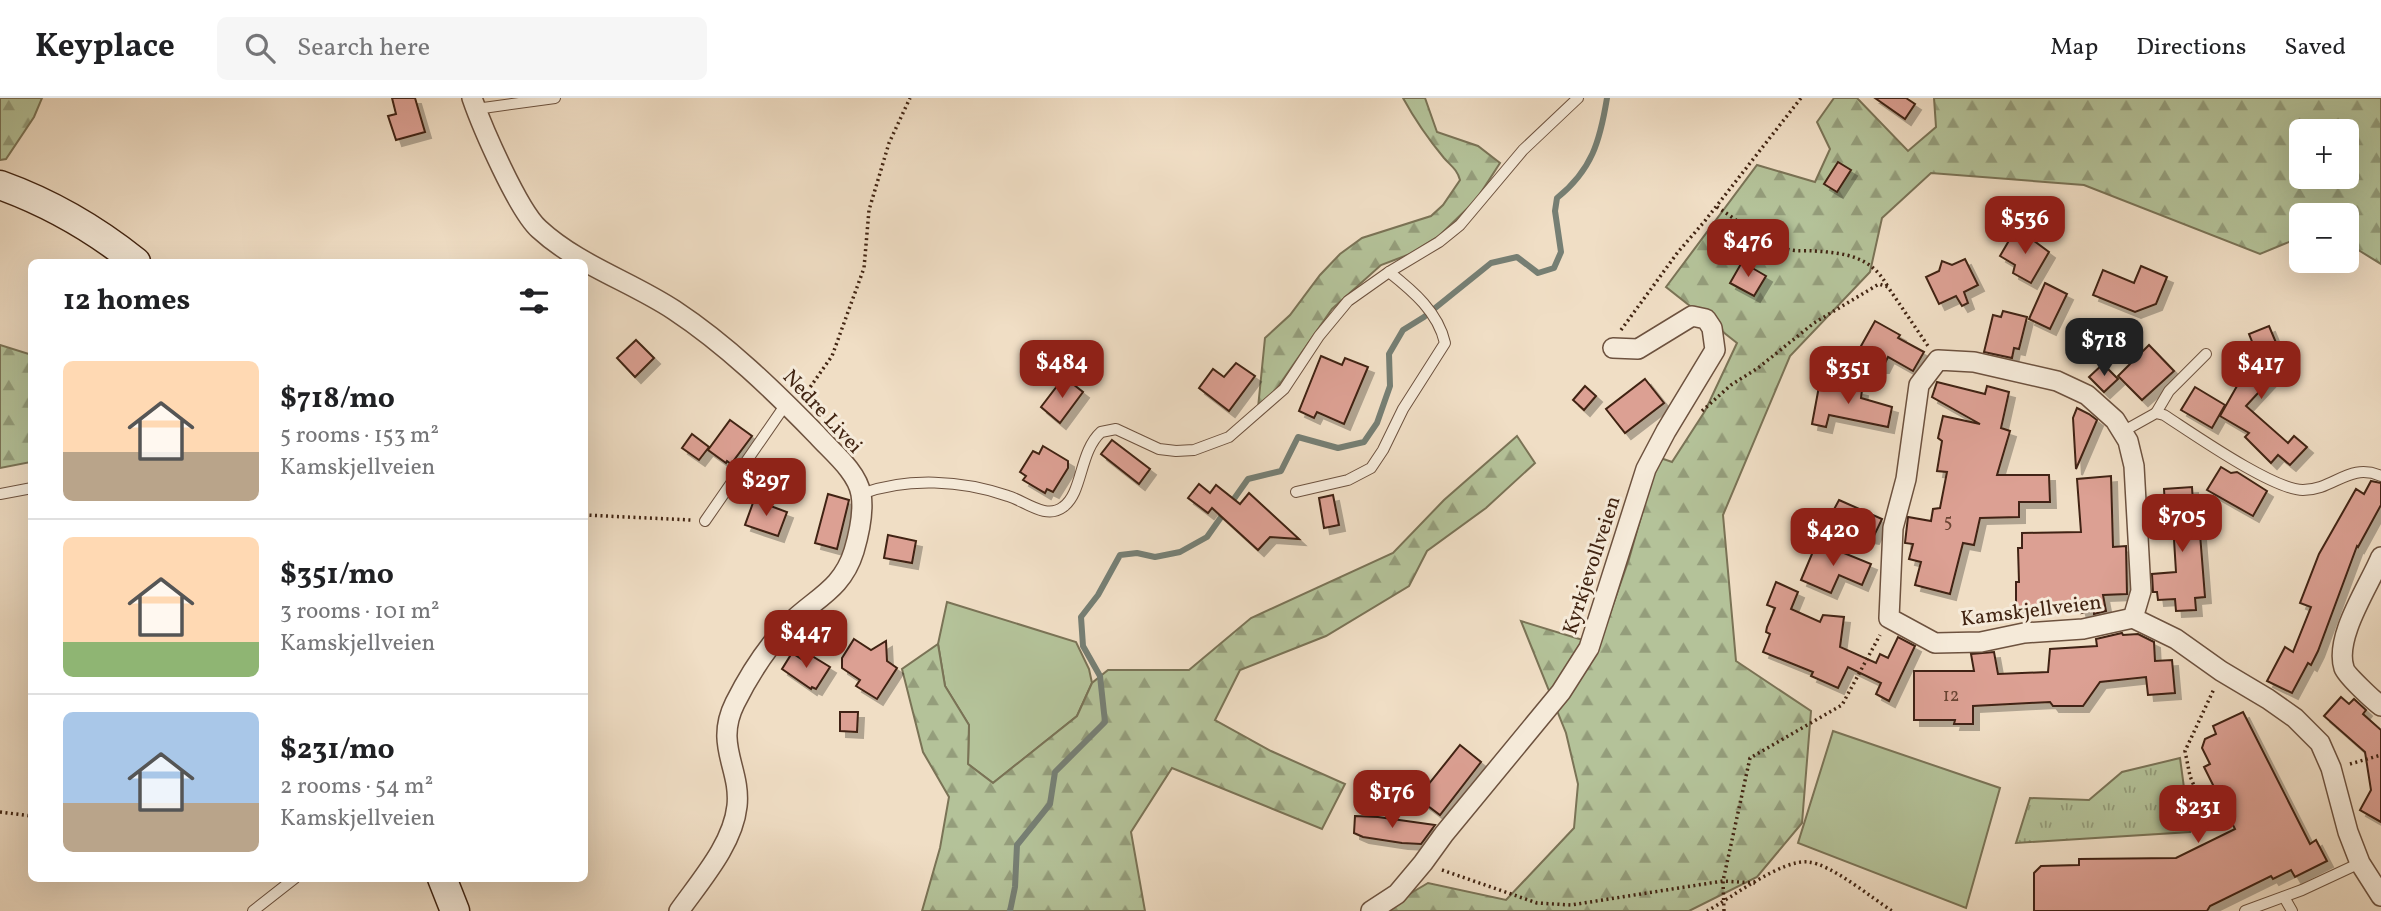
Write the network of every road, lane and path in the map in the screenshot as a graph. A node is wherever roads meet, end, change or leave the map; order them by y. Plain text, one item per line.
1 (555, 98) edge
2 (910, 98) edge
3 (1578, 98) edge
4 (1801, 98) edge
5 (474, 103) edge
6 (0, 185) edge
7 (1717, 206) junction
8 (132, 259) edge
9 (582, 259) edge
10 (588, 263) edge
11 (1389, 272) junction
12 (1888, 287) junction
13 (1613, 348) joint
14 (2206, 354) dead end
15 (1938, 360) junction
16 (790, 408) junction
17 (1701, 412) dead end
18 (2157, 413) junction
19 (2122, 432) junction
20 (2381, 476) edge
21 (28, 489) edge
22 (1296, 492) dead end
23 (0, 494) edge
24 (861, 494) junction
25 (588, 515) edge
26 (705, 521) joint
27 (2381, 557) edge
28 (1889, 618) junction
29 (2133, 618) junction
30 (2221, 671) junction
31 (2381, 706) edge
32 (2381, 755) edge
33 (2331, 768) junction
34 (0, 812) edge
35 (28, 816) edge
36 (2208, 820) dead end
37 (1423, 863) junction
38 (2360, 863) junction
39 (1723, 881) junction
40 (290, 882) edge
41 (444, 882) edge
42 (1755, 883) junction
43 (2381, 896) edge
44 (2284, 897) junction
45 (1723, 902) junction
46 (253, 911) edge
47 (456, 911) edge
48 (679, 911) edge
49 (1371, 911) edge
50 (1707, 911) edge
51 (1724, 911) edge
52 (1892, 911) edge
53 (2245, 911) edge
54 (2292, 911) edge

1 - 5 lane
2 - 16 path
3 - 11 lane
4 - 7 path
5 - 9 street, Nedre Livei
6 - 8 main road
7 - 12 path
7 - 13 path
10 - 16 street, Nedre Livei
11 - 22 lane
11 - 24 lane
12 - 15 path
12 - 17 path
13 - 37 street, Kyrkjevollveien
14 - 18 lane
15 - 19 street, Kamskjellveien
15 - 28 street
16 - 24 street, Nedre Livei
16 - 26 lane
18 - 19 lane
18 - 20 lane
19 - 29 street, Kamskjellveien
21 - 23 lane
24 - 48 street
25 - 26 path
27 - 31 street
28 - 29 street, Kamskjellveien
28 - 39 path
29 - 30 street, Kamskjellveien
30 - 33 street, Kamskjellveien
30 - 36 path
32 - 33 path
33 - 38 street, Kamskjellveien
34 - 35 path
37 - 39 path
37 - 49 street, Kyrkjevollveien
38 - 43 street, Kamskjellveien
38 - 44 lane
39 - 42 path
39 - 45 path
40 - 46 lane
41 - 47 main road
42 - 45 path
42 - 52 path
44 - 53 lane
44 - 54 lane
45 - 50 path
45 - 51 path

